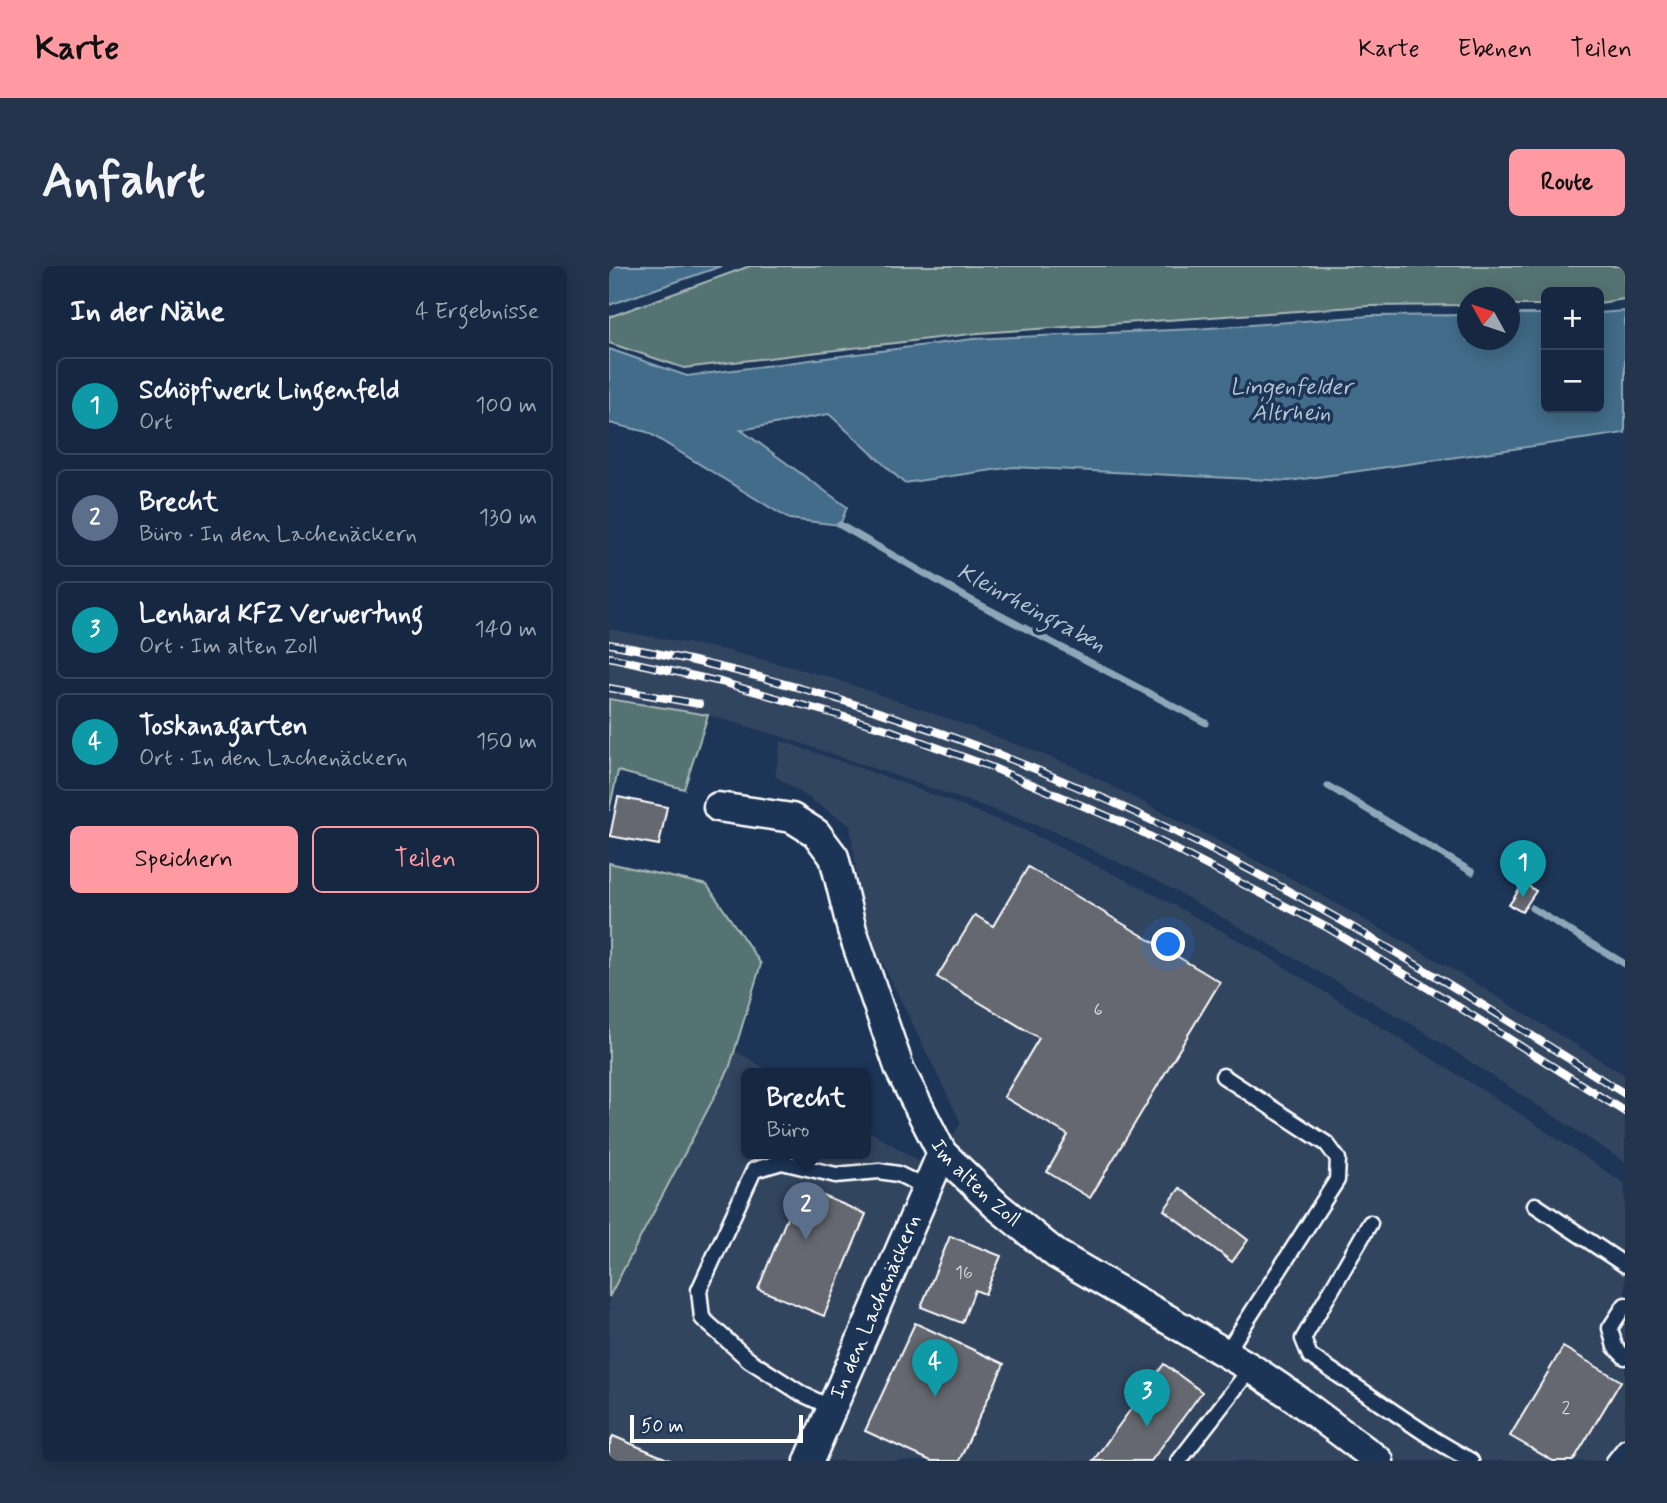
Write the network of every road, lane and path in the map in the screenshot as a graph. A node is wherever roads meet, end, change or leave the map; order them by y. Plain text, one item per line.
1 (718, 807) dead end
2 (1223, 1076) dead end
3 (942, 1153) junction
4 (927, 1188) junction
5 (1535, 1205) dead end
6 (1370, 1223) dead end
7 (1625, 1265) edge
8 (1625, 1305) edge
9 (1226, 1353) junction
10 (1625, 1357) edge
11 (1251, 1368) junction
12 (832, 1408) junction
13 (1625, 1447) edge
14 (812, 1460) edge
15 (1179, 1461) edge
16 (1379, 1461) edge
17 (1471, 1461) edge
18 (1613, 1461) edge

1 - 3 street, Im alten Zoll
2 - 9 lane
3 - 4 street, In den Lachenäckern
3 - 9 street, Im alten Zoll
4 - 12 street, In den Lachenäckern
4 - 12 lane
5 - 7 lane
6 - 17 lane
8 - 10 lane
9 - 11 street, Im alten Zoll
11 - 15 lane
11 - 16 street, Im alten Zoll
12 - 14 street, In den Lachenäckern
13 - 18 lane

